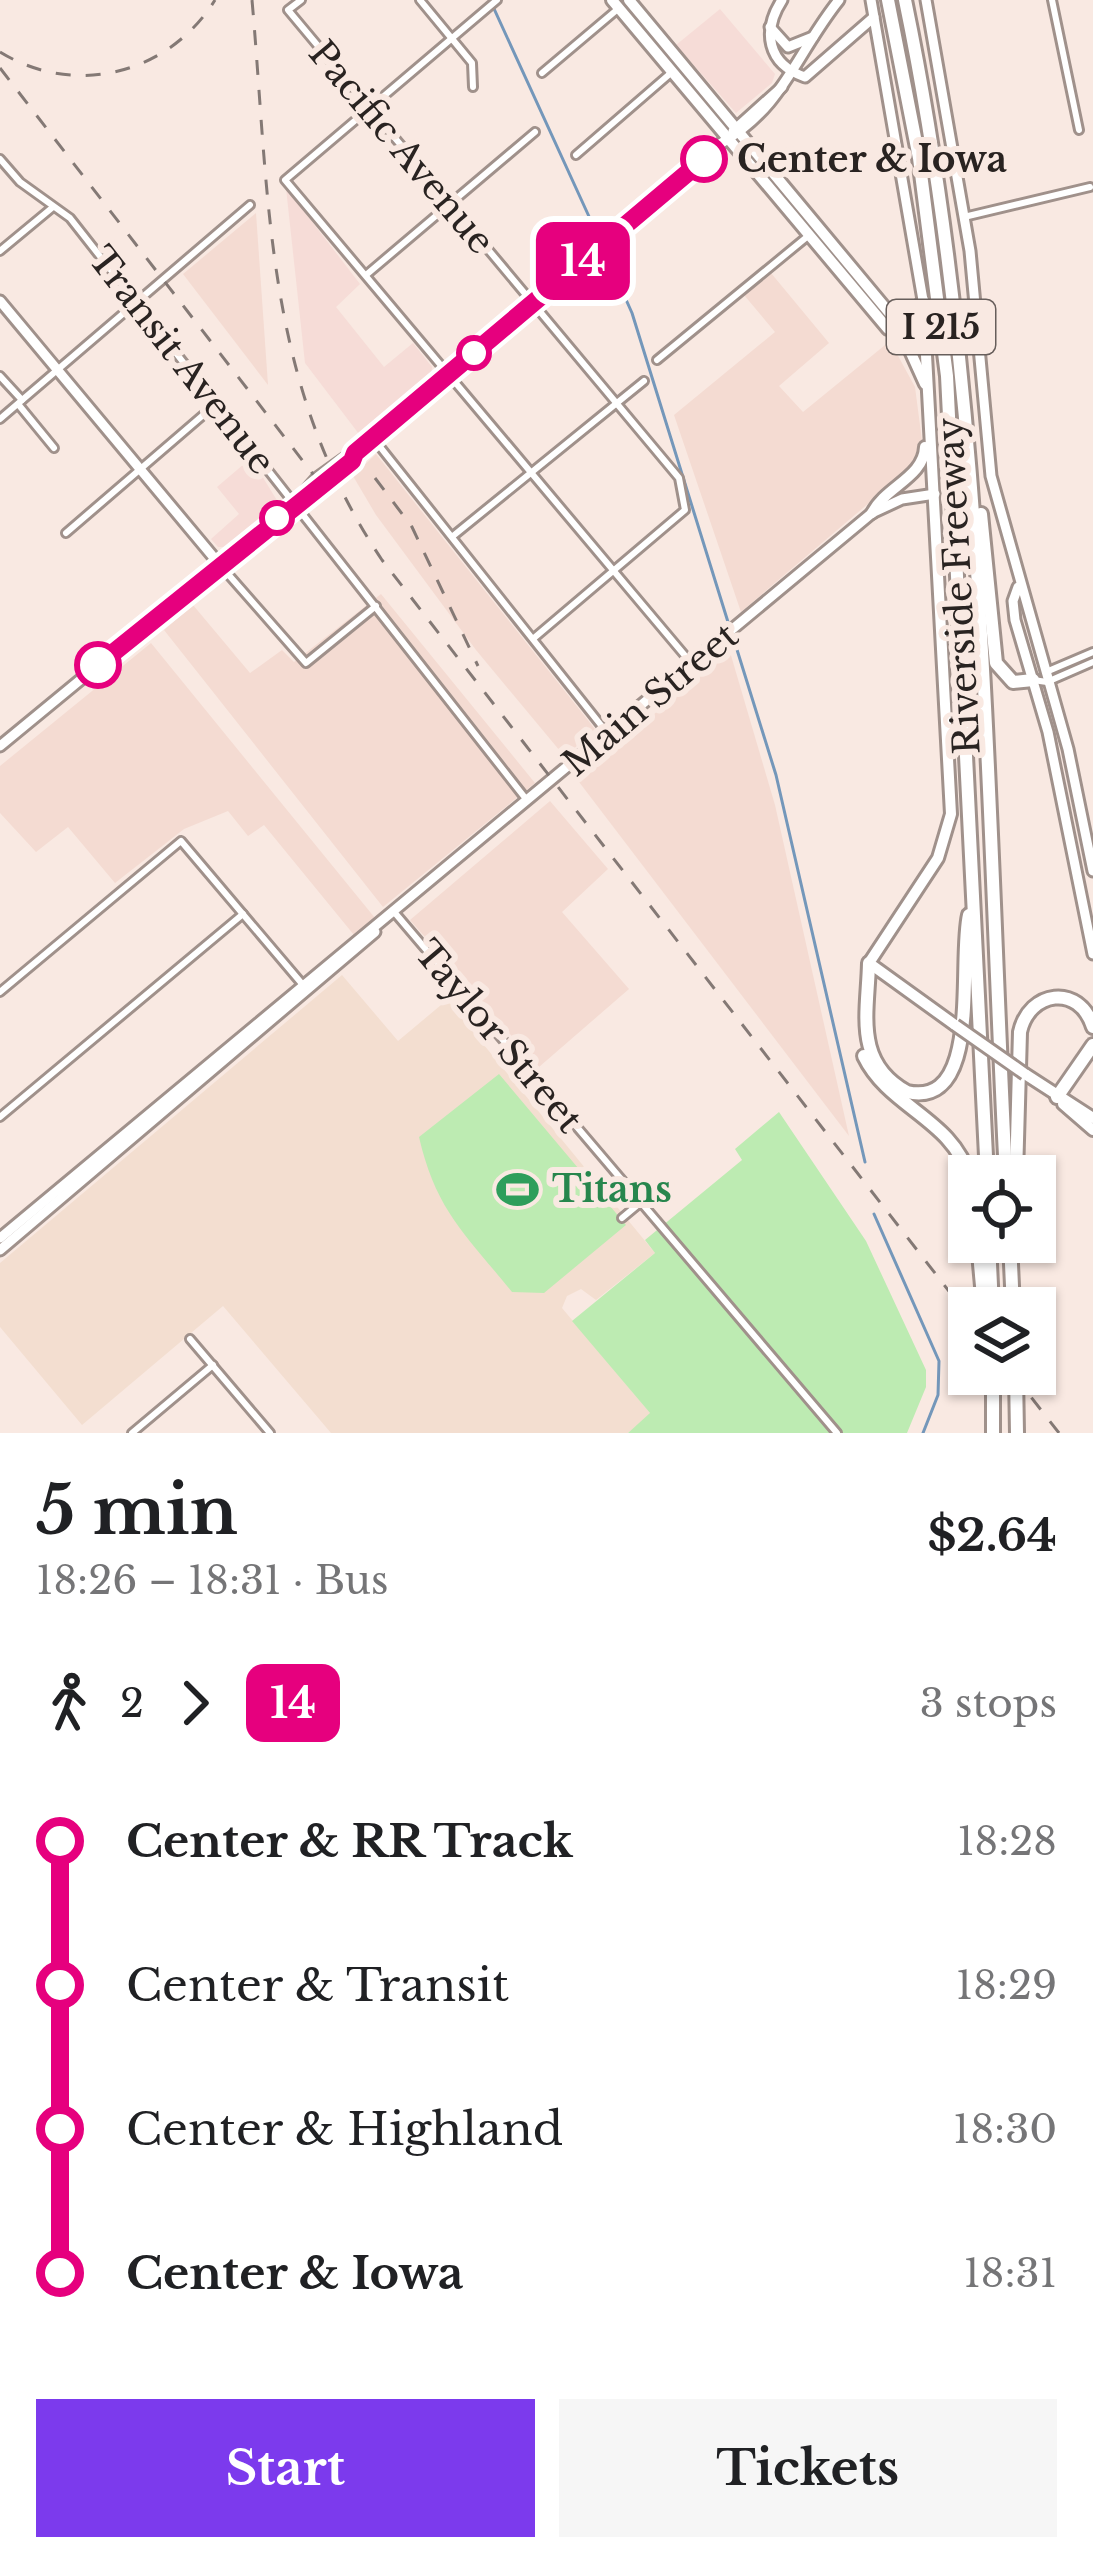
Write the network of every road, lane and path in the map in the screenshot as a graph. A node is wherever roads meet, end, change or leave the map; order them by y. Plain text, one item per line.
1 (301, 0) edge
2 (420, 0) edge
3 (496, 0) edge
4 (782, 0) edge
5 (839, 0) edge
6 (871, 0) edge
7 (888, 0) edge
8 (909, 0) edge
9 (926, 0) edge
10 (1052, 0) edge
11 (620, 3) edge
12 (874, 17) junction
13 (770, 27) junction
14 (816, 34) junction
15 (453, 38) junction
16 (672, 72) junction
17 (542, 73) dead end
18 (793, 73) junction
19 (473, 87) dead end
20 (371, 106) junction
21 (1078, 130) dead end
22 (535, 132) dead end
23 (736, 133) junction
24 (576, 155) dead end
25 (0, 160) edge
26 (1090, 188) dead end
27 (450, 204) junction
28 (250, 205) dead end
29 (54, 206) junction
30 (964, 217) junction
31 (815, 231) junction
32 (0, 251) edge
33 (366, 275) junction
34 (923, 300) junction
35 (0, 301) edge
36 (137, 303) junction
37 (531, 304) junction
38 (898, 331) junction
39 (658, 360) dead end
40 (58, 370) junction
41 (448, 375) junction
42 (0, 376) edge
43 (644, 381) dead end
44 (929, 399) junction
45 (20, 402) junction
46 (617, 403) junction
47 (216, 404) junction
48 (930, 415) junction
49 (0, 419) edge
50 (373, 438) junction
51 (970, 444) junction
52 (54, 448) dead end
53 (140, 469) junction
54 (532, 472) junction
55 (935, 494) junction
56 (295, 503) junction
57 (872, 513) junction
58 (66, 533) dead end
59 (453, 536) junction
60 (220, 565) junction
61 (614, 569) junction
62 (376, 606) junction
63 (534, 638) junction
64 (1093, 652) edge
65 (1093, 662) edge
66 (692, 664) junction
67 (1042, 678) junction
68 (608, 734) junction
69 (0, 746) edge
70 (528, 801) junction
71 (1093, 871) edge
72 (972, 902) junction
73 (395, 913) junction
74 (244, 914) junction
75 (1090, 924) edge
76 (1093, 954) edge
77 (869, 963) junction
78 (307, 988) junction
79 (0, 992) edge
80 (1093, 1027) edge
81 (1093, 1045) edge
82 (1058, 1097) junction
83 (0, 1117) edge
84 (1093, 1118) edge
85 (1093, 1130) edge
86 (959, 1155) edge
87 (986, 1155) edge
88 (1005, 1155) edge
89 (1017, 1155) edge
90 (640, 1203) junction
91 (622, 1218) dead end
92 (0, 1238) edge
93 (0, 1250) edge
94 (190, 1339) dead end
95 (213, 1365) junction
96 (993, 1395) edge
97 (1016, 1395) edge
98 (132, 1433) edge
99 (270, 1433) edge
100 (837, 1433) edge
101 (993, 1433) edge
102 (1017, 1433) edge

1 - 20 street, Pacific Avenue
2 - 15 street
3 - 15 street
4 - 13 main road
5 - 14 main road
6 - 12 main road
7 - 72 highway, Riverside Freeway / I 215
8 - 51 highway, Riverside Freeway / I 215
9 - 30 main road
10 - 21 street
11 - 16 main road
11 - 17 street
11 - 23 main road
12 - 18 main road
12 - 34 main road
13 - 14 main road
13 - 18 main road
14 - 18 main road
15 - 19 street
15 - 20 street
16 - 23 main road
16 - 24 street
18 - 23 main road
20 - 27 street, Pacific Avenue
20 - 33 street
22 - 27 street
23 - 31 main road
23 - 37 main road
25 - 29 street, Transit Avenue
26 - 30 street
27 - 33 street
27 - 37 street, Pacific Avenue
28 - 36 street
29 - 32 street
29 - 36 street, Transit Avenue
30 - 67 main road
31 - 38 main road
31 - 39 street
33 - 41 street
34 - 38 main road
34 - 44 main road
35 - 40 main road
36 - 40 street
36 - 47 street, Transit Avenue
37 - 41 main road
37 - 46 street, Pacific Avenue
38 - 44 main road
40 - 45 street
40 - 53 main road
41 - 50 main road
41 - 54 street
42 - 45 street
43 - 46 street
44 - 48 main road
45 - 49 street
45 - 52 street
46 - 54 street
46 - 61 street, Pacific Avenue
47 - 53 street
47 - 56 street, Transit Avenue
48 - 55 main road
48 - 57 main road
50 - 56 main road
50 - 59 street
51 - 67 highway
51 - 88 highway, Riverside Freeway / I 215
53 - 58 street
53 - 60 main road
54 - 59 street
54 - 61 street
55 - 57 main road, Main Street
55 - 77 main road
56 - 60 main road
56 - 62 street, Transit Avenue
57 - 66 main road, Main Street
59 - 63 street
60 - 62 street
60 - 69 main road
61 - 63 street
61 - 66 street
62 - 70 street, Transit Avenue
63 - 68 street
64 - 67 street
65 - 67 street
66 - 68 main road, Main Street
67 - 71 main road
67 - 75 main road
68 - 70 main road, Main Street
70 - 73 main road, Main Street
72 - 77 highway
72 - 87 highway, Riverside Freeway / I 215
73 - 78 main road, Main Street
73 - 90 street, Taylor Street
74 - 78 street
74 - 79 street
74 - 83 street
75 - 76 main road
77 - 82 main road, bridge
77 - 86 highway
78 - 92 main road, Main Street
78 - 93 main road, Main Street
80 - 89 highway
81 - 82 highway
82 - 84 main road
82 - 85 main road
90 - 91 street
90 - 100 street, Taylor Street
94 - 95 street
95 - 98 street
95 - 99 street
96 - 101 highway
97 - 102 highway

